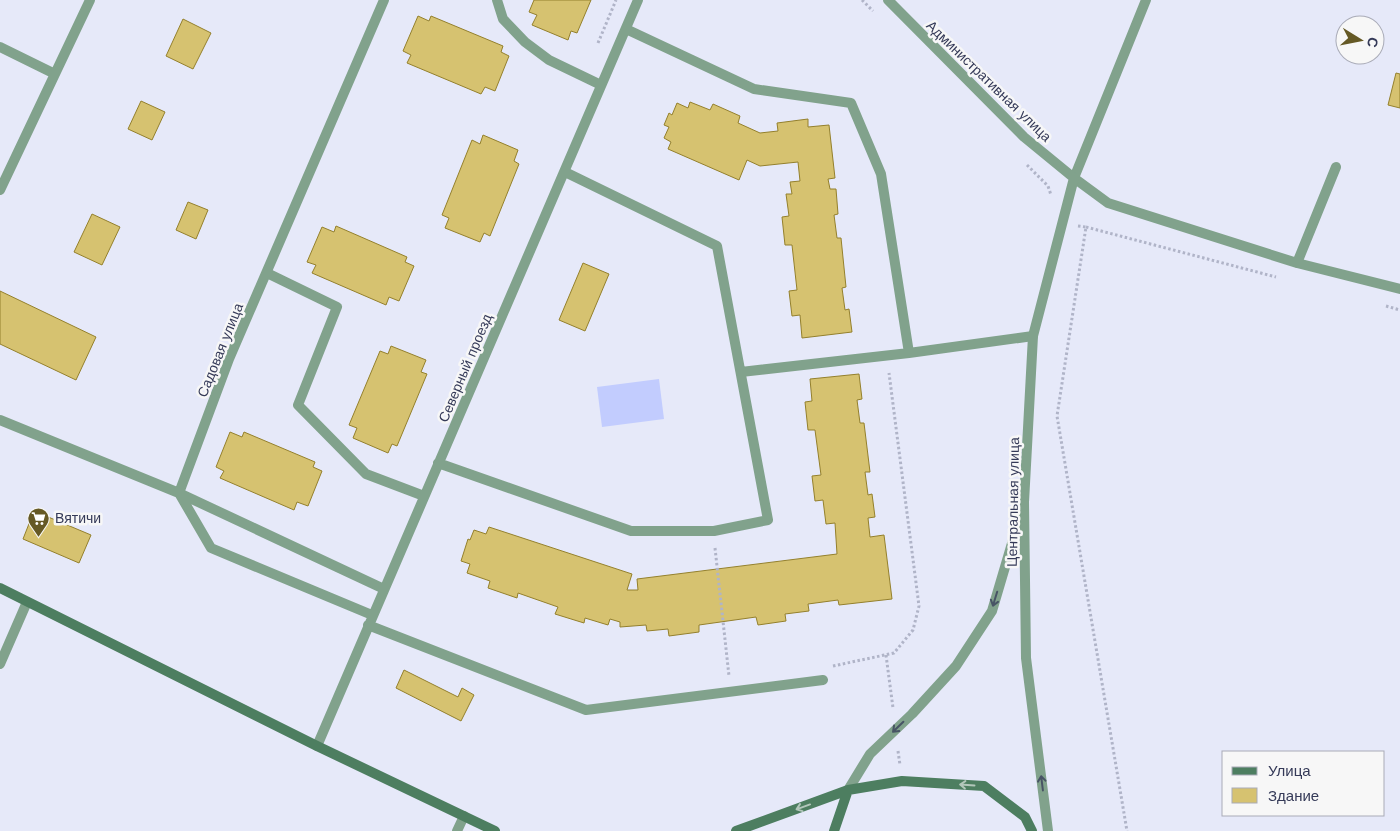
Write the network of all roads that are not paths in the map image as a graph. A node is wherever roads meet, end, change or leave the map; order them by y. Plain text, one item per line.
1 (90, 0) edge
2 (384, 0) edge
3 (498, 0) edge
4 (638, 0) edge
5 (888, 0) edge
6 (1146, 0) edge
7 (626, 29) junction
8 (0, 47) edge
9 (55, 74) junction
10 (602, 85) junction
11 (1336, 167) dead end
12 (565, 172) junction
13 (1074, 178) junction
14 (0, 190) edge
15 (1297, 263) junction
16 (267, 273) junction
17 (1400, 289) edge
18 (1034, 336) junction
19 (909, 353) junction
20 (740, 372) junction
21 (0, 420) edge
22 (438, 463) junction
23 (179, 493) junction
24 (424, 496) junction
25 (1024, 502) junction
26 (0, 588) edge
27 (384, 589) junction
28 (27, 602) junction
29 (370, 620) junction
30 (0, 664) edge
31 (823, 680) road end
32 (317, 746) junction
33 (848, 790) junction
34 (464, 816) junction
35 (457, 831) edge
36 (495, 831) edge
37 (736, 831) edge
38 (834, 831) edge
39 (1032, 831) edge
40 (1048, 831) edge

1 - 9 street
2 - 16 street, Садовая улица
3 - 10 street
4 - 7 street, Северный проезд
5 - 13 street, Административная улица
6 - 13 street, Центральная улица
7 - 10 street, Северный проезд
7 - 19 street
8 - 9 street
9 - 14 street
10 - 12 street, Северный проезд
11 - 15 street
12 - 20 street
12 - 22 street, Северный проезд
13 - 15 street, Административная улица
13 - 18 street, Центральная улица
15 - 17 street, Административная улица
16 - 23 street, Садовая улица
16 - 24 street
18 - 19 street
18 - 25 street, Центральная улица
19 - 20 street
20 - 22 street
21 - 23 street
22 - 24 street, Северный проезд
23 - 27 street
23 - 29 street
24 - 27 street, Северный проезд
25 -> 33 street
40 -> 25 street, Центральная улица
26 - 28 main road
27 - 29 street, Северный проезд
28 - 30 street
28 - 32 main road
29 - 31 street
29 - 32 street, Северный проезд
32 - 34 main road
33 -> 37 main road
33 - 38 main road
39 -> 33 main road
34 - 35 street
34 - 36 main road

